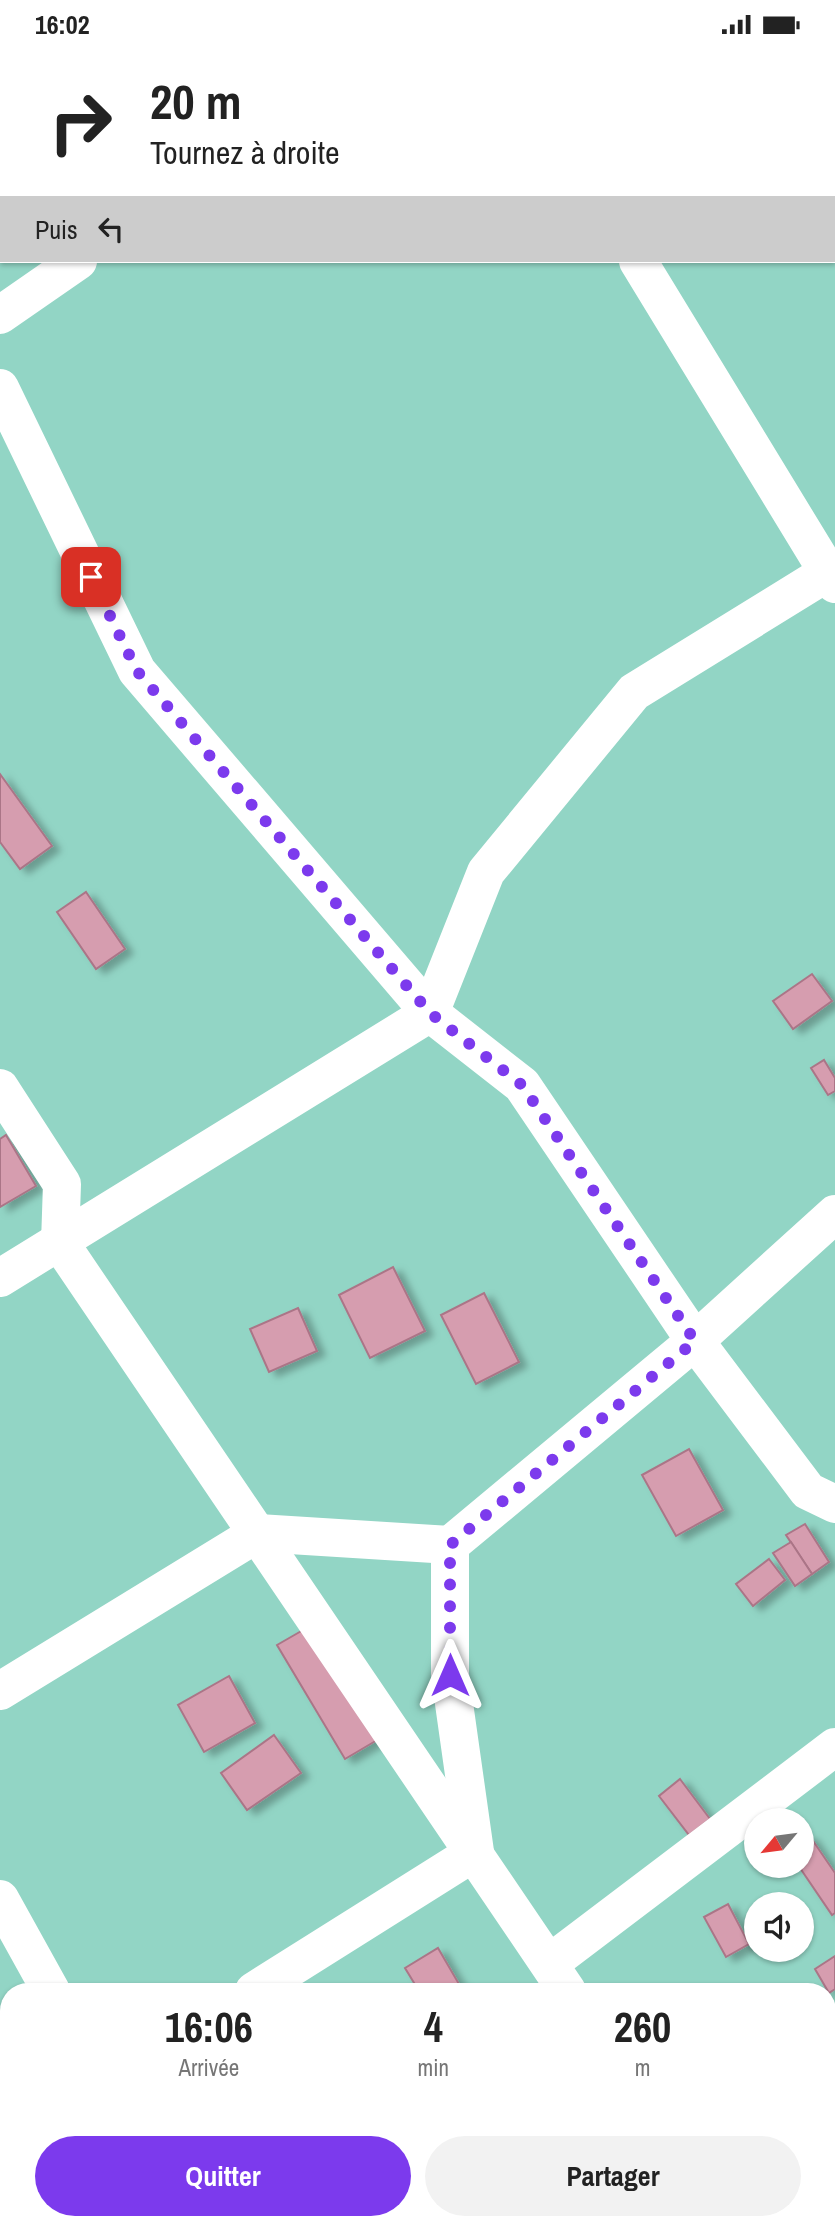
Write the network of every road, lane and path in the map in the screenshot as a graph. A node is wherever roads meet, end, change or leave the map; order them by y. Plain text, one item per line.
1 (75, 263) edge
2 (639, 263) edge
3 (0, 315) edge
4 (0, 388) edge
5 (833, 575) edge
6 (430, 1013) junction
7 (0, 1088) edge
8 (835, 1214) edge
9 (60, 1243) junction
10 (0, 1278) edge
11 (695, 1341) junction
12 (835, 1504) edge
13 (258, 1533) junction
14 (450, 1545) junction
15 (0, 1691) edge
16 (835, 1747) edge
17 (475, 1851) junction
18 (0, 1899) edge
19 (559, 1977) edge
20 (47, 1983) edge
21 (267, 1983) edge

1 - 3 street
2 - 5 street
4 - 6 street
5 - 6 street
6 - 9 street
6 - 11 street
7 - 9 street
8 - 11 street
9 - 10 street
9 - 13 street
11 - 12 street
11 - 14 street
13 - 14 street
13 - 15 street
13 - 17 street
14 - 17 street
16 - 19 street
17 - 19 street
17 - 21 street
18 - 20 street

